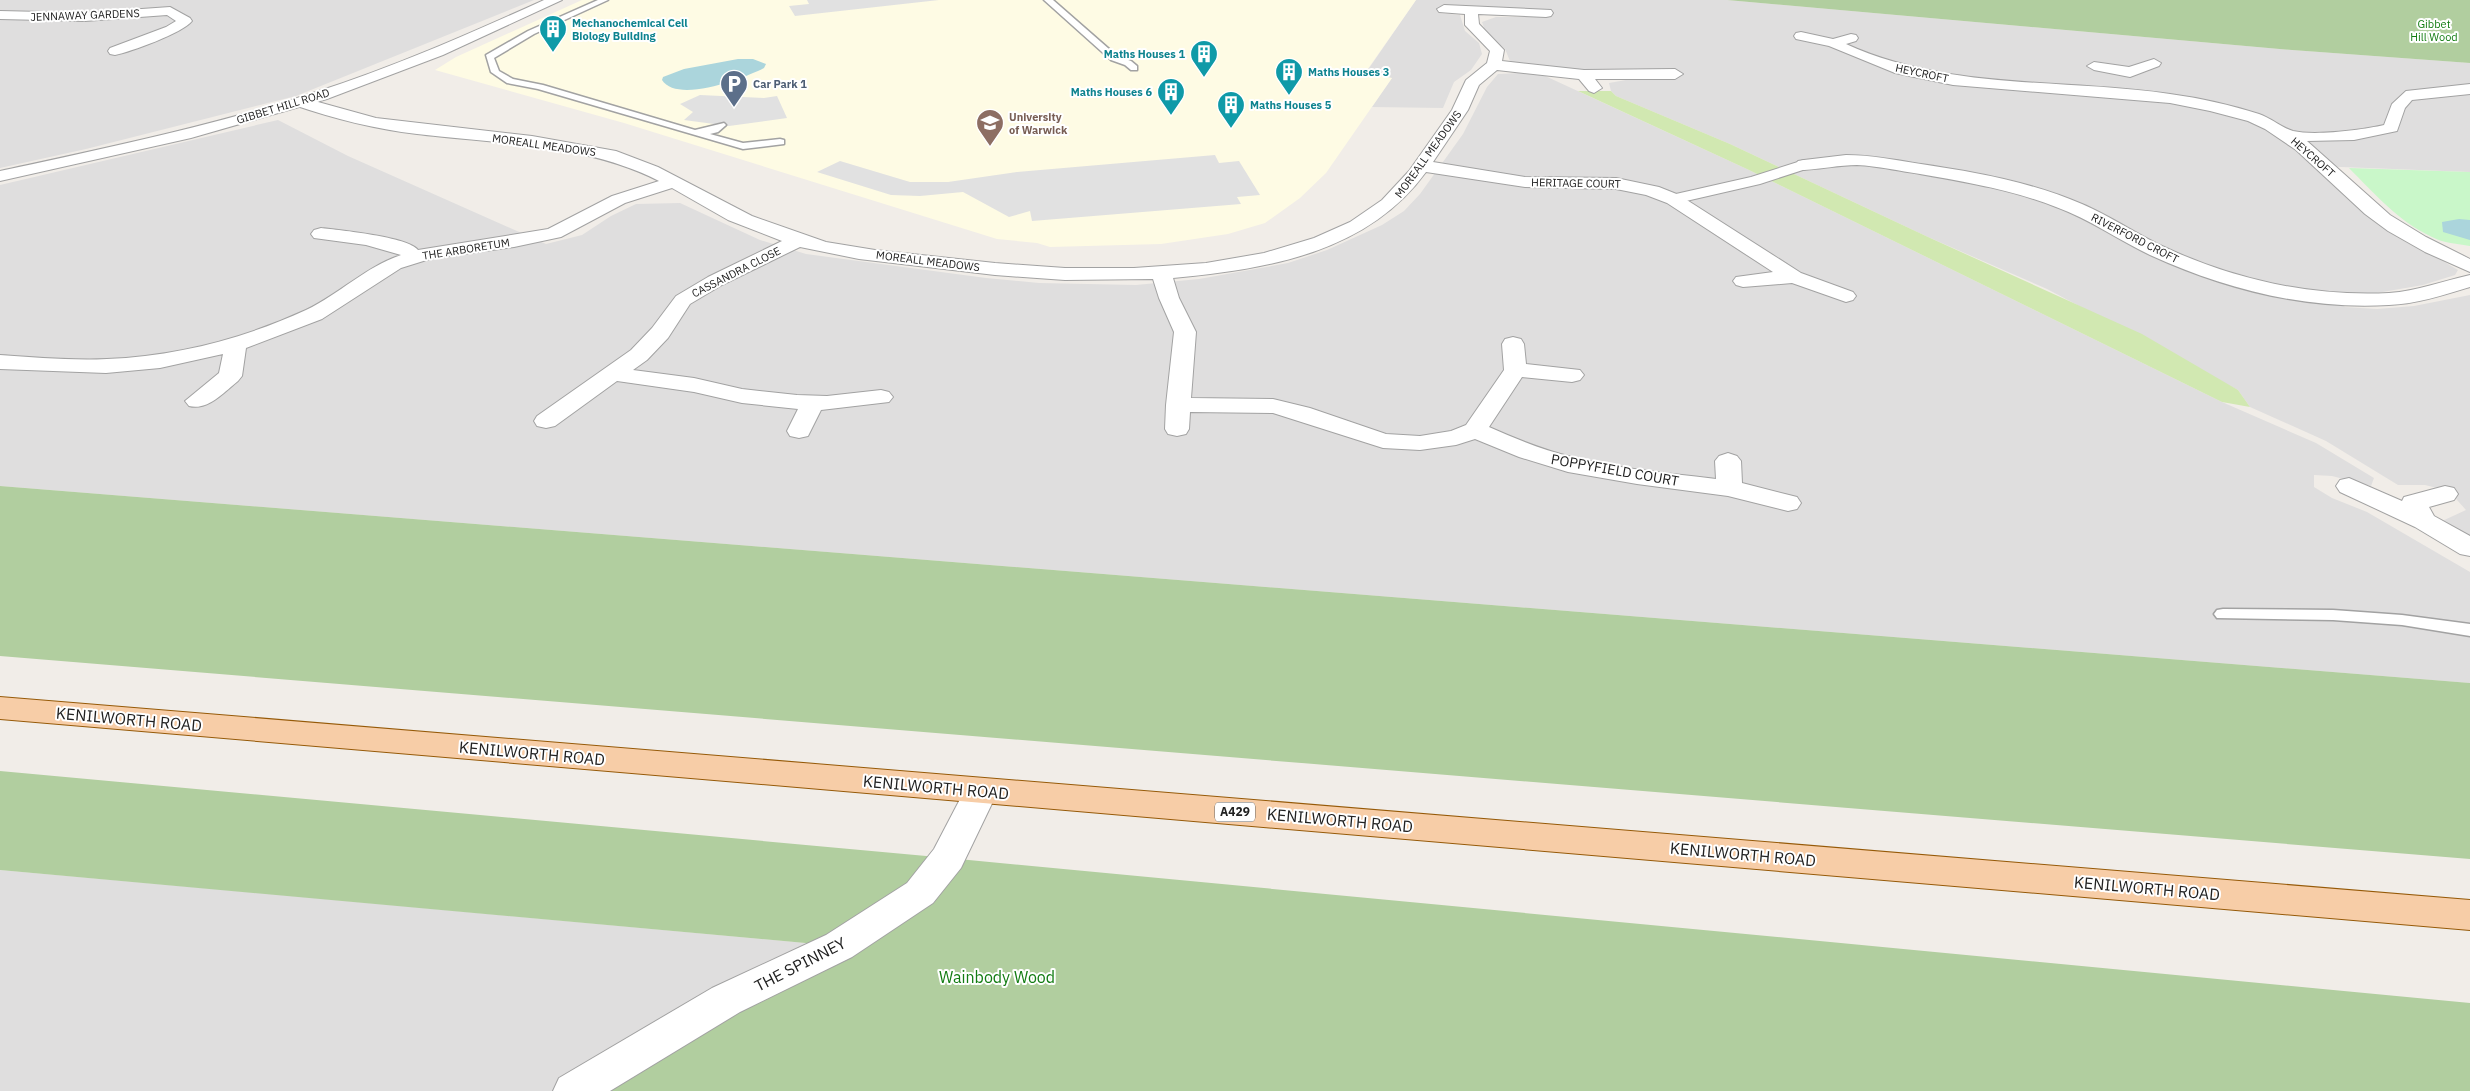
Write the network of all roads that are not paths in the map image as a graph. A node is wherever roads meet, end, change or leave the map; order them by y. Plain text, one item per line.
1 (555, 0) edge
2 (604, 0) edge
3 (1048, 0) edge
4 (174, 5) edge
5 (1444, 9) dead end
6 (1471, 10) junction
7 (1546, 14) dead end
8 (0, 15) edge
9 (1801, 36) dead end
10 (1858, 36) dead end
11 (1833, 43) junction
12 (115, 51) dead end
13 (2154, 63) dead end
14 (1494, 65) junction
15 (2094, 66) dead end
16 (1134, 68) dead end
17 (2130, 72) junction
18 (1675, 74) dead end
19 (1584, 75) junction
20 (1594, 88) dead end
21 (2470, 89) edge
22 (2136, 95) junction
23 (300, 102) junction
24 (721, 125) dead end
25 (695, 133) junction
26 (2290, 136) junction
27 (780, 142) dead end
28 (1825, 145) dead end
29 (1846, 160) junction
30 (1804, 165) joint
31 (1422, 166) junction
32 (0, 176) edge
33 (675, 182) junction
34 (1673, 199) junction
35 (321, 234) dead end
36 (799, 240) junction
37 (412, 258) junction
38 (2470, 266) edge
39 (1162, 274) junction
40 (1794, 278) junction
41 (1743, 281) dead end
42 (2470, 281) edge
43 (1846, 296) dead end
44 (236, 344) junction
45 (1513, 344) dead end
46 (35, 345) dead end
47 (5, 362) edge
48 (1515, 370) junction
49 (615, 374) junction
50 (1572, 375) dead end
51 (881, 396) dead end
52 (197, 401) dead end
53 (813, 403) junction
54 (1178, 405) junction
55 (546, 421) dead end
56 (1177, 429) dead end
57 (1475, 430) junction
58 (799, 431) dead end
59 (1728, 461) dead end
60 (2349, 486) dead end
61 (1730, 488) junction
62 (2445, 494) dead end
63 (1788, 503) dead end
64 (2424, 522) junction
65 (2470, 548) edge
66 (2223, 614) dead end
67 (2470, 630) edge
68 (0, 708) edge
69 (980, 790) junction
70 (2470, 916) edge
71 (574, 1091) edge

1 - 23 street, GIBBET HILL ROAD
2 - 25 lane
3 - 16 lane
4 - 8 street, JENNAWAY GARDENS
4 - 12 street, JENNAWAY GARDENS
5 - 6 street
6 - 7 street
6 - 14 street
9 - 11 street, HEYCROFT
10 - 11 street, HEYCROFT
11 - 22 street, HEYCROFT
13 - 17 street
14 - 19 street
14 - 31 street, MOREALL MEADOWS
15 - 17 street
17 - 22 street
18 - 19 street
19 - 20 street
21 - 26 street
22 - 26 street, HEYCROFT
23 - 32 street, GIBBET HILL ROAD
23 - 33 street, MOREALL MEADOWS
24 - 25 lane
25 - 27 lane
26 - 38 street, HEYCROFT
28 - 29 street
29 - 30 street, RIVERFORD CROFT
29 - 42 street, RIVERFORD CROFT
30 - 34 street
31 - 34 street, HERITAGE COURT
31 - 39 street, MOREALL MEADOWS
33 - 36 street, MOREALL MEADOWS
33 - 37 street, THE ARBORETUM
34 - 40 street, HERITAGE COURT
35 - 37 street
36 - 39 street, MOREALL MEADOWS
36 - 49 street, CASSANDRA CLOSE
37 - 44 street, THE ARBORETUM
39 - 54 street
40 - 41 street, HERITAGE COURT
40 - 43 street, HERITAGE COURT
44 - 47 street, THE ARBORETUM
44 - 52 street
45 - 48 street
46 - 47 street, THE ARBORETUM
48 - 50 street
48 - 57 street
49 - 53 street
49 - 55 street, CASSANDRA CLOSE
51 - 53 street
53 - 58 street
54 - 56 street
54 - 57 street
57 - 61 street, POPPYFIELD COURT
59 - 61 street
60 - 64 street
61 - 63 street, POPPYFIELD COURT
62 - 64 street
64 - 65 street
66 - 67 lane
68 - 69 main road, KENILWORTH ROAD / A429
69 - 70 main road, KENILWORTH ROAD / A429
69 - 71 street, THE SPINNEY

